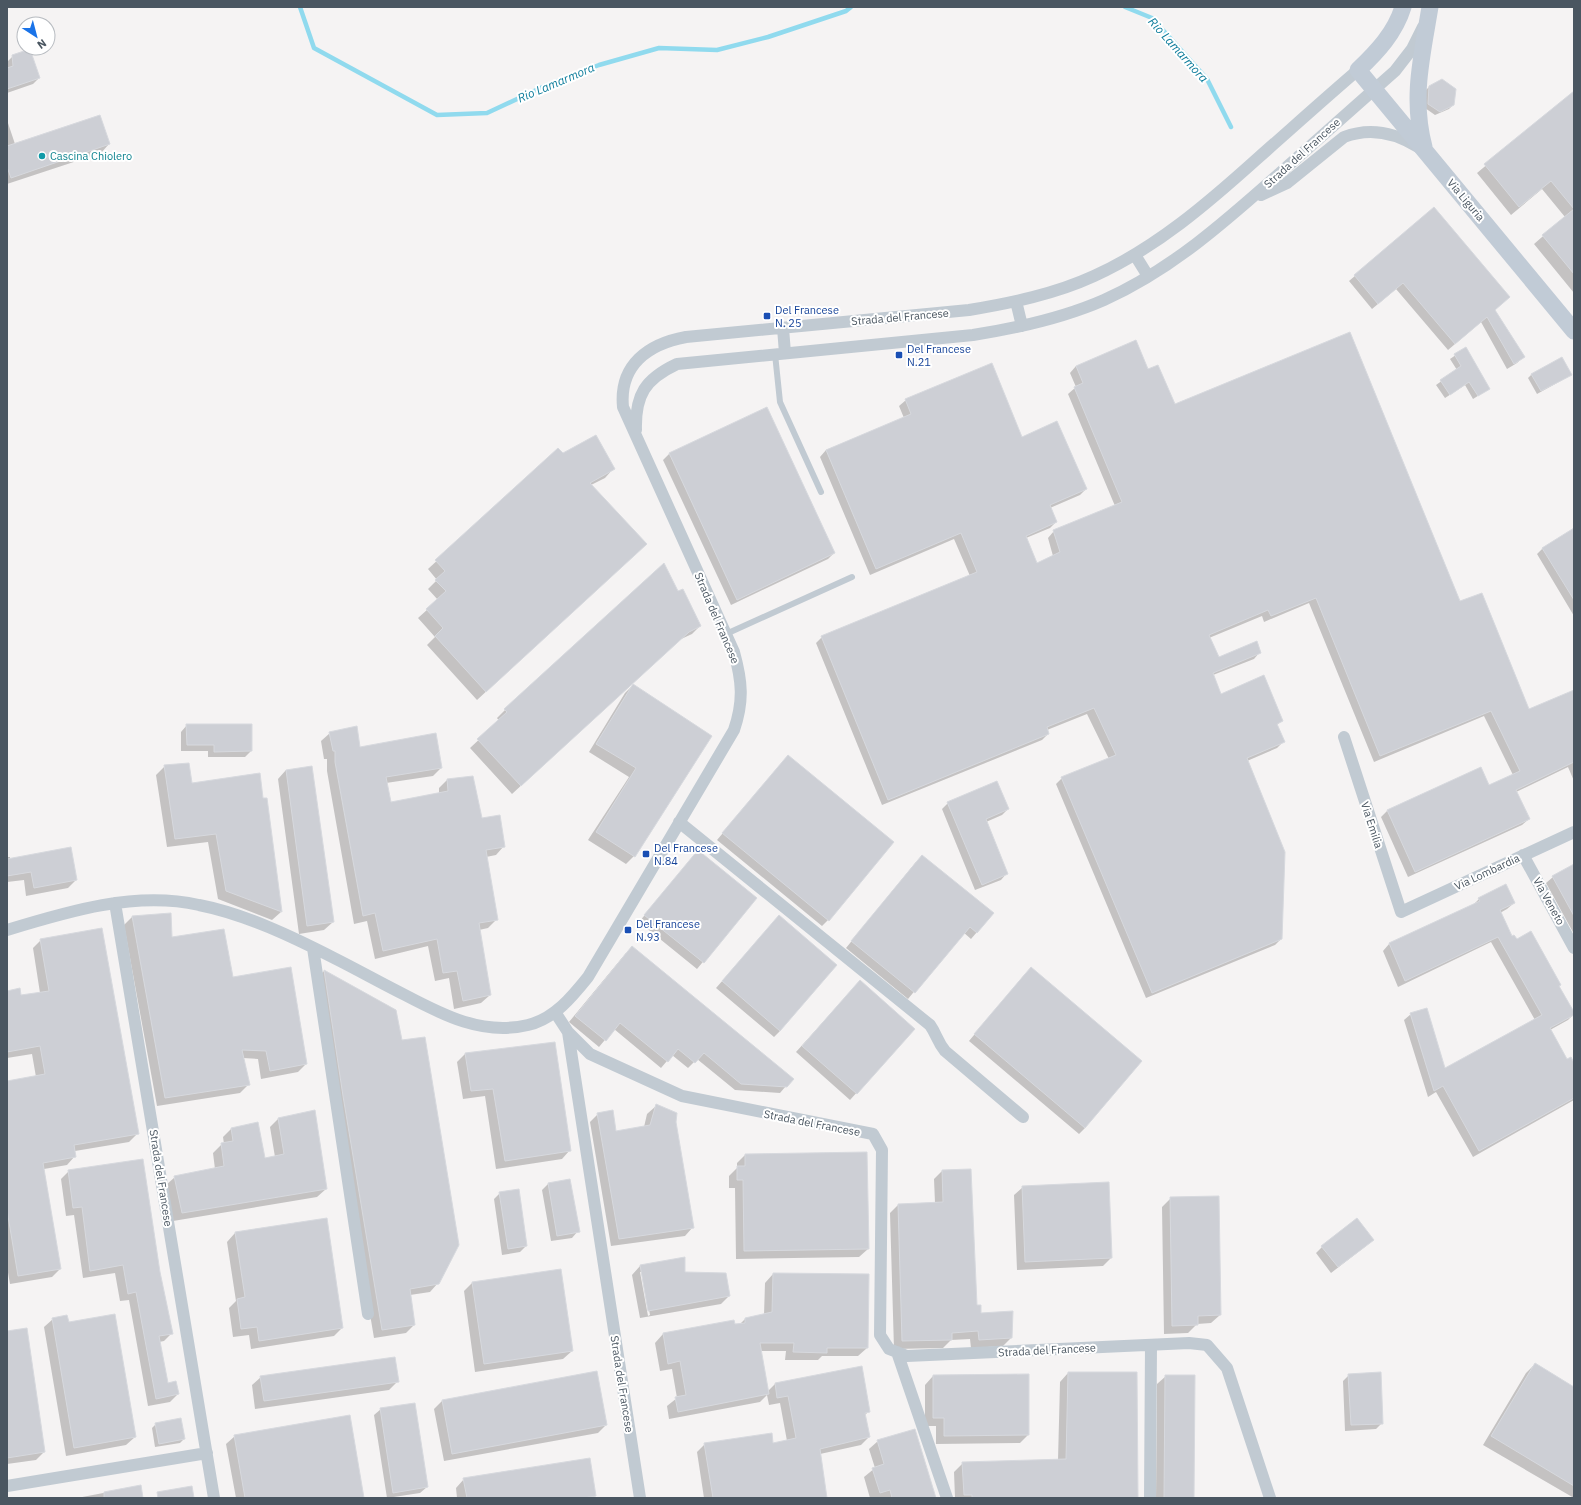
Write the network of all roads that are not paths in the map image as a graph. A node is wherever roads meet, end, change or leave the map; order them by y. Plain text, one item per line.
1 (1403, 7) edge
2 (1430, 7) edge
3 (1358, 70) junction
4 (1375, 89) junction
5 (1426, 151) junction
6 (1248, 202) junction
7 (1135, 255) junction
8 (1148, 276) junction
9 (1016, 301) junction
10 (1022, 326) junction
11 (783, 328) junction
12 (1574, 331) edge
13 (780, 353) junction
14 (636, 433) junction
15 (821, 492) dead end
16 (852, 577) dead end
17 (726, 634) junction
18 (1344, 737) dead end
19 (679, 822) junction
20 (1574, 832) edge
21 (1523, 855) junction
22 (115, 903) junction
23 (1401, 912) joint
24 (7, 930) edge
25 (313, 948) junction
26 (1574, 948) edge
27 (555, 1012) junction
28 (568, 1032) junction
29 (1023, 1117) dead end
30 (368, 1314) dead end
31 (1151, 1345) junction
32 (897, 1352) junction
33 (207, 1454) junction
34 (7, 1486) edge
35 (214, 1498) edge
36 (640, 1498) edge
37 (947, 1498) edge
38 (1150, 1498) edge
39 (1270, 1498) edge

1 - 3 street, Strada del Francese
2 - 4 street, Strada del Francese
2 - 5 street
3 - 4 street, Via Liguria
3 - 7 street, Strada del Francese
4 - 5 street, Via Liguria
4 - 6 street, Strada del Francese
5 - 6 street
5 - 12 street, Via Liguria
6 - 8 street, Strada del Francese
7 - 8 street
7 - 9 street, Strada del Francese
8 - 10 street, Strada del Francese
9 - 10 street
9 - 11 street, Strada del Francese
10 - 13 street, Strada del Francese
11 - 13 street
11 - 14 street, Strada del Francese
13 - 14 street, Strada del Francese
13 - 15 lane
14 - 17 street, Strada del Francese
16 - 17 lane
17 - 19 street, Strada del Francese
18 - 23 street, Via Emilia
19 - 27 street, Strada del Francese
19 - 29 street
20 - 21 street, Via Lombardia
21 - 23 street, Via Lombardia
21 - 26 street, Via Veneto
22 - 24 street, Strada del Francese
22 - 25 street, Strada del Francese
22 - 33 street, Strada del Francese
25 - 27 street, Strada del Francese
25 - 30 street
27 - 28 street, Strada del Francese
28 - 32 street, Strada del Francese
28 - 36 street, Strada del Francese
31 - 32 street, Strada del Francese
31 - 38 street
31 - 39 street, Strada del Francese
32 - 37 street, Strada del Francese
33 - 34 street
33 - 35 street, Strada del Francese

